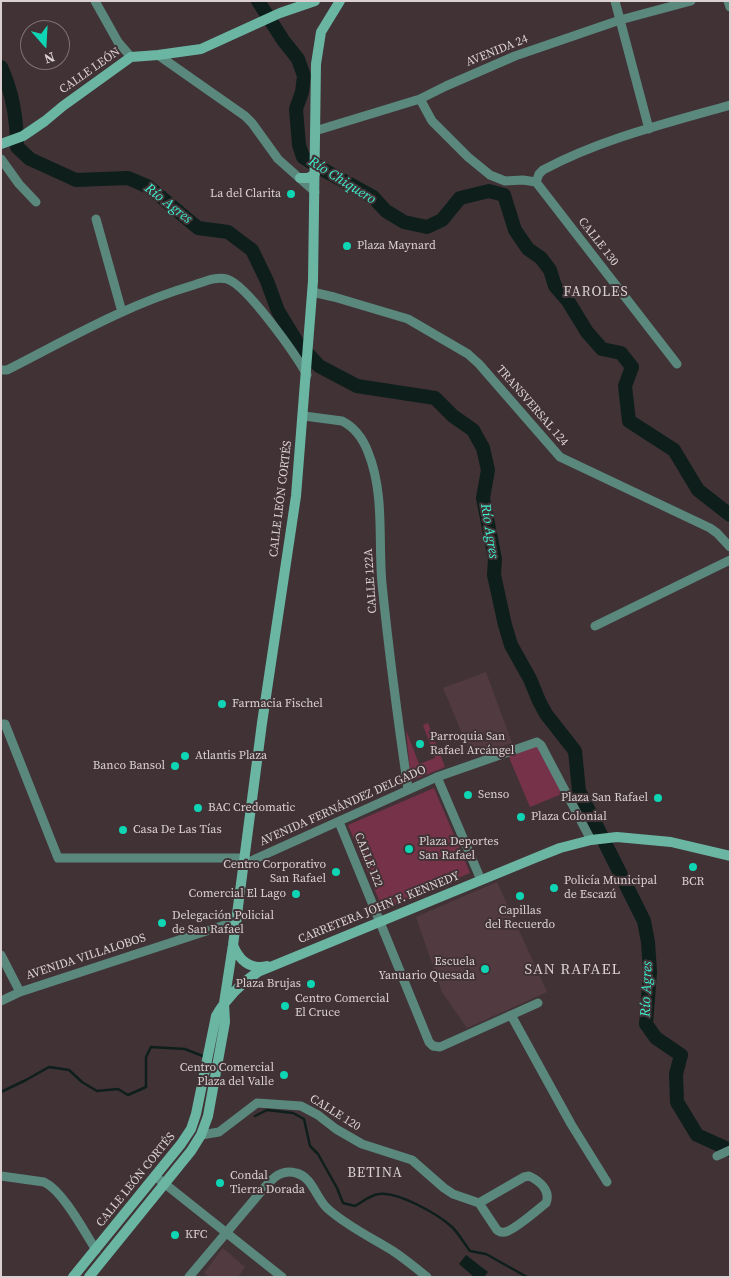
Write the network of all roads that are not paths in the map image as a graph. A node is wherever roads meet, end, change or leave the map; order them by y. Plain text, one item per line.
1 (95, 1) edge
2 (315, 1) edge
3 (340, 1) edge
4 (615, 1) edge
5 (691, 1) edge
6 (728, 1) edge
7 (333, 6) edge
8 (730, 7) edge
9 (620, 20) junction
10 (158, 55) junction
11 (131, 57) junction
12 (420, 99) junction
13 (730, 105) edge
14 (649, 129) junction
15 (315, 131) junction
16 (6, 142) edge
17 (1, 159) edge
18 (315, 173) junction
19 (300, 178) junction
20 (536, 182) junction
21 (315, 192) junction
22 (36, 202) dead end
23 (96, 219) dead end
24 (312, 292) junction
25 (122, 312) junction
26 (677, 364) dead end
27 (1, 370) edge
28 (307, 375) junction
29 (304, 416) junction
30 (730, 547) edge
31 (730, 560) edge
32 (596, 626) dead end
33 (3, 724) edge
34 (437, 777) junction
35 (408, 789) junction
36 (339, 822) junction
37 (595, 840) junction
38 (730, 856) edge
39 (244, 861) junction
40 (482, 880) junction
41 (236, 922) junction
42 (380, 923) junction
43 (233, 945) junction
44 (1, 955) edge
45 (272, 965) junction
46 (245, 980) junction
47 (20, 992) junction
48 (1, 1001) edge
49 (224, 1003) junction
50 (538, 1003) dead end
51 (512, 1015) junction
52 (226, 1018) junction
53 (201, 1135) junction
54 (730, 1150) edge
55 (717, 1156) dead end
56 (1, 1176) edge
57 (155, 1176) junction
58 (607, 1182) dead end
59 (164, 1184) junction
60 (479, 1203) junction
61 (226, 1232) junction
62 (96, 1250) junction
63 (73, 1277) edge
64 (88, 1277) edge
65 (189, 1277) edge
66 (282, 1277) edge
67 (427, 1277) edge

1 - 11 street
2 - 10 main road, CALLE LEÓN
3 - 7 main road, CALLE LEÓN CORTÉS
4 - 9 street
5 - 9 street, AVENIDA 24
6 - 8 street
7 - 15 main road, CALLE LEÓN CORTÉS
9 - 12 street, AVENIDA 24
9 - 14 street
10 - 11 main road, CALLE LEÓN
10 - 19 street
11 - 16 main road, CALLE LEÓN
12 - 15 street, AVENIDA 24
12 - 20 street
13 - 14 street
14 - 20 street
15 - 18 main road, CALLE LEÓN CORTÉS
17 - 22 street
18 - 19 main road
18 - 21 main road, CALLE LEÓN CORTÉS
19 - 21 street
20 - 26 street, CALLE 130
21 - 24 main road, CALLE LEÓN CORTÉS
23 - 25 street
24 - 28 main road, CALLE LEÓN CORTÉS
24 - 30 street, TRANSVERSAL 124
25 - 27 street
25 - 28 street
28 - 29 main road, CALLE LEÓN CORTÉS
29 - 35 street, CALLE 122A
29 - 39 main road, CALLE LEÓN CORTÉS
31 - 32 street
33 - 39 street, AVENIDA FERNÁNDEZ DELGADO
34 - 35 street, AVENIDA FERNÁNDEZ DELGADO
34 - 37 street, AVENIDA FERNÁNDEZ DELGADO
34 - 40 street
35 - 36 street, AVENIDA FERNÁNDEZ DELGADO
36 - 39 street, AVENIDA FERNÁNDEZ DELGADO
36 - 42 street, CALLE 122
37 - 38 main road, CARRETERA JOHN F. KENNEDY
37 - 40 main road, CARRETERA JOHN F. KENNEDY
39 - 41 main road, CALLE LEÓN CORTÉS
40 - 42 main road, CARRETERA JOHN F. KENNEDY
41 - 43 main road, CALLE LEÓN CORTÉS
41 - 47 street, AVENIDA VILLALOBOS
42 - 45 main road, CARRETERA JOHN F. KENNEDY
42 - 51 street, CALLE 122
43 - 45 main road
43 - 49 main road, CALLE LEÓN CORTÉS
44 - 47 street
45 - 46 main road, CARRETERA JOHN F. KENNEDY
46 - 49 main road, CARRETERA JOHN F. KENNEDY
46 - 52 main road
47 - 48 street, AVENIDA VILLALOBOS
49 - 52 main road, CALLE LEÓN CORTÉS
49 - 57 main road, CALLE LEÓN CORTÉS
50 - 51 street
51 - 58 street
52 - 53 main road, CALLE LEÓN CORTÉS
53 - 59 main road, CALLE LEÓN CORTÉS
53 - 60 street, CALLE 120
54 - 55 street
56 - 62 street
57 - 59 street
57 - 62 main road, CALLE LEÓN CORTÉS
59 - 61 street
59 - 64 main road, CALLE LEÓN CORTÉS
60 - 60 street
61 - 65 street
61 - 66 street
61 - 67 street
62 - 63 main road, CALLE LEÓN CORTÉS

